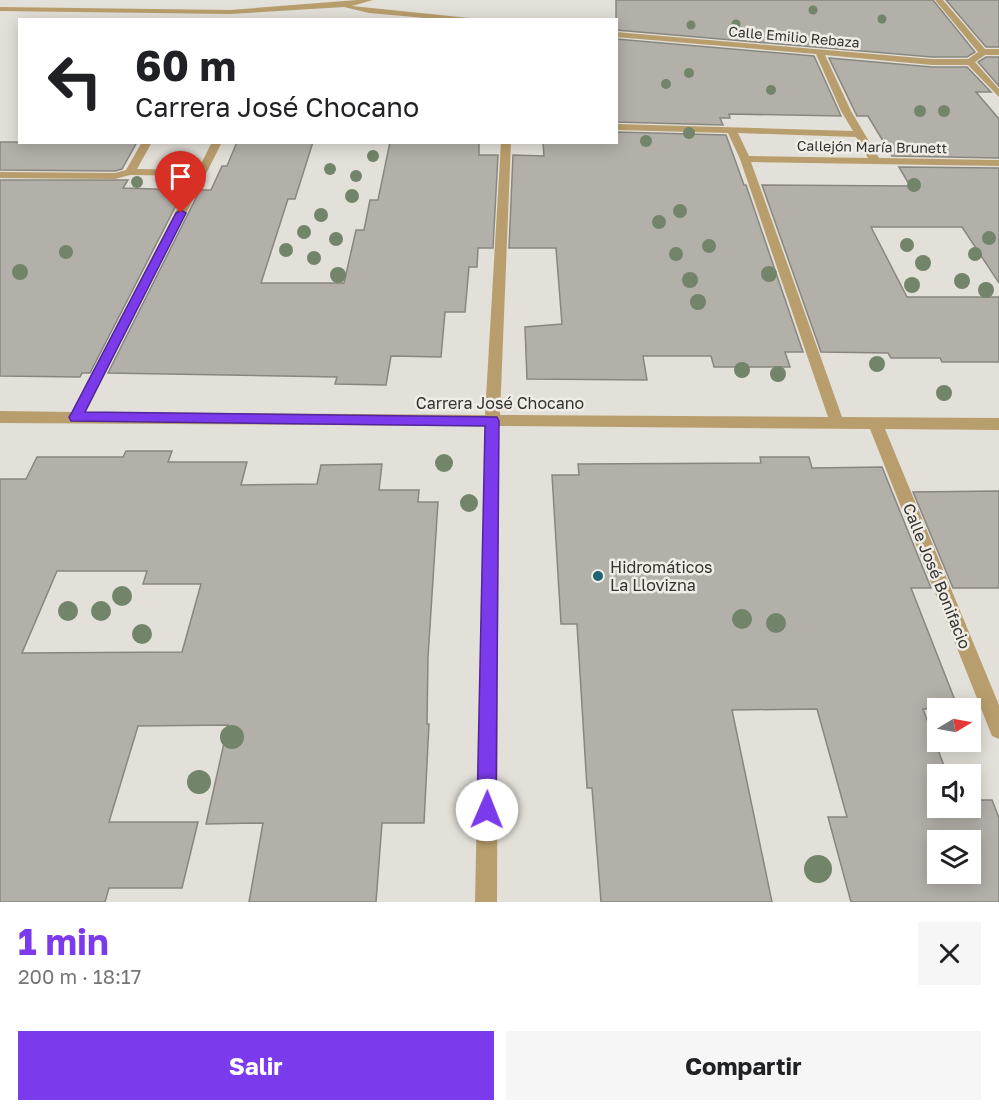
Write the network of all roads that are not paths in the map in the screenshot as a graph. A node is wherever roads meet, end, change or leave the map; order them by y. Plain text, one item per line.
1 (201, 0) edge
2 (369, 0) edge
3 (939, 0) edge
4 (343, 5) junction
5 (4, 9) edge
6 (193, 12) junction
7 (222, 16) edge
8 (0, 18) edge
9 (458, 18) edge
10 (618, 34) edge
11 (983, 52) junction
12 (999, 52) edge
13 (820, 53) junction
14 (970, 62) junction
15 (999, 94) edge
16 (618, 127) edge
17 (732, 131) junction
18 (859, 134) junction
19 (146, 144) edge
20 (216, 144) edge
21 (506, 144) edge
22 (745, 159) junction
23 (876, 162) junction
24 (999, 163) edge
25 (130, 172) junction
26 (201, 173) junction
27 (0, 175) edge
28 (0, 417) edge
29 (76, 417) junction
30 (492, 421) junction
31 (837, 423) junction
32 (875, 423) junction
33 (999, 424) edge
34 (999, 729) edge
35 (486, 902) edge

1 - 6 street
2 - 4 street
3 - 11 street
4 - 7 street
4 - 9 street
5 - 6 street
5 - 8 street
6 - 7 street
10 - 13 street, Calle Emilio Rebaza
11 - 12 street
11 - 14 street
13 - 14 street, Calle Emilio Rebaza
13 - 18 street
14 - 15 street
16 - 17 street, Callejón María Brunett
17 - 18 street, Callejón María Brunett
17 - 22 street
18 - 23 street
19 - 25 street
20 - 26 street
21 - 30 street
22 - 23 street, Callejón María Brunett
22 - 31 street
23 - 24 street, Callejón María Brunett
25 - 26 street
25 - 27 street
26 - 29 street
28 - 29 street, Carrera José Chocano
29 - 30 street, Carrera José Chocano
30 - 31 street, Carrera José Chocano
30 - 35 street
31 - 32 street, Carrera José Chocano
32 - 33 street, Carrera José Chocano
32 - 34 street, Calle José Bonifacio

